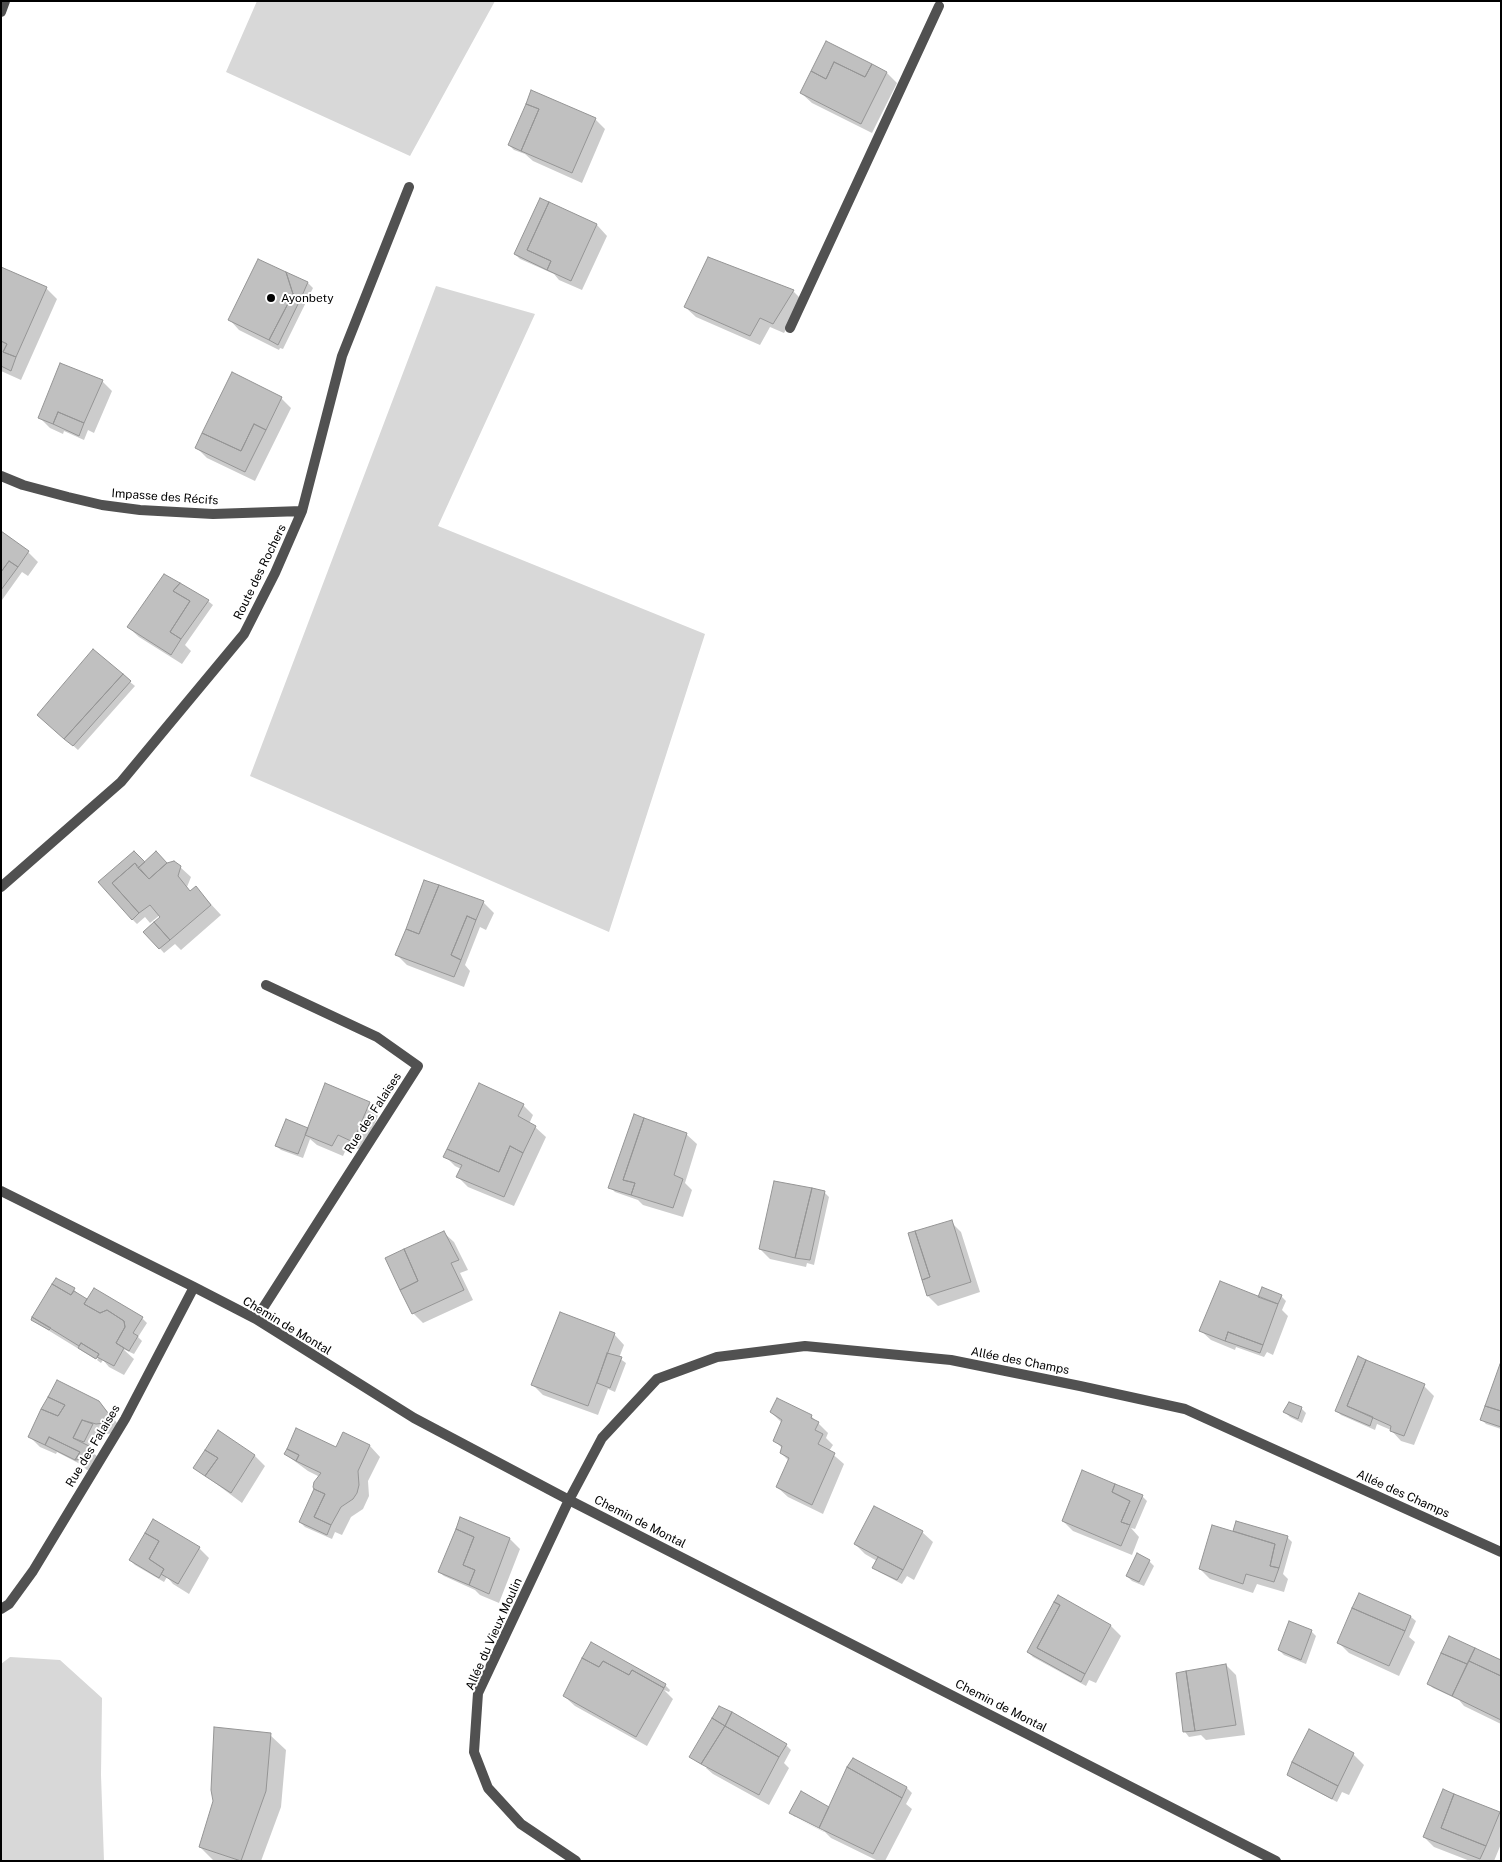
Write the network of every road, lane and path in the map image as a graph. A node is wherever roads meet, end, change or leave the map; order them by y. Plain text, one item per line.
1 (5, 1) edge
2 (939, 6) dead end
3 (1, 12) edge
4 (409, 187) dead end
5 (790, 328) dead end
6 (1, 476) edge
7 (302, 511) junction
8 (1, 887) edge
9 (266, 985) dead end
10 (1, 1191) edge
11 (194, 1287) junction
12 (256, 1319) junction
13 (569, 1500) junction
14 (1501, 1552) edge
15 (1, 1610) edge
16 (576, 1861) edge
17 (1276, 1861) edge

1 - 3 street
2 - 5 street
4 - 7 street, Route des Rochers
6 - 7 street, Impasse des Récifs
7 - 8 street, Route des Rochers
9 - 12 street, Rue des Falaises
10 - 11 street, Chemin de Montal
11 - 12 street, Chemin de Montal
11 - 15 street, Rue des Falaises
12 - 13 street, Chemin de Montal
13 - 14 street, Allée des Champs
13 - 16 street, Allée du Vieux Moulin
13 - 17 street, Chemin de Montal

